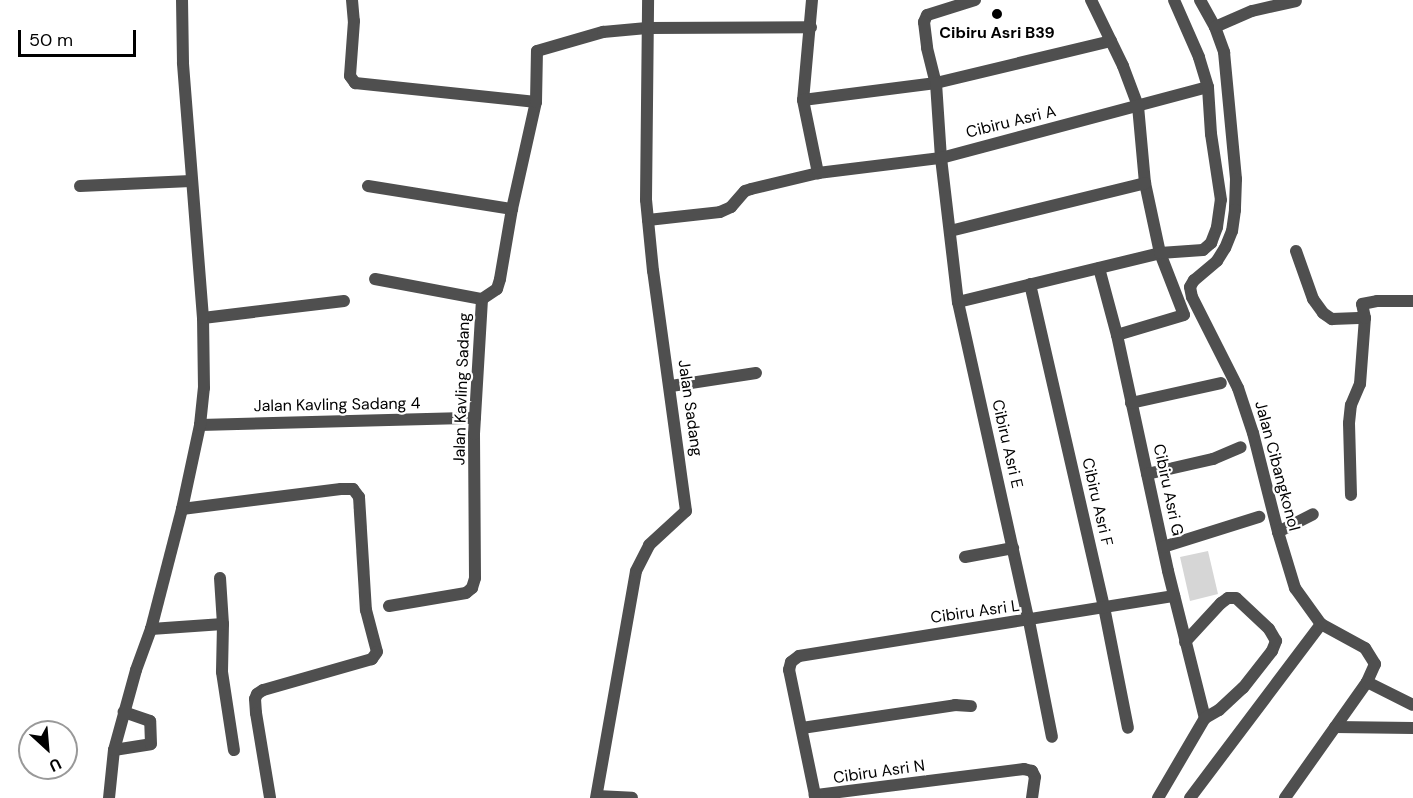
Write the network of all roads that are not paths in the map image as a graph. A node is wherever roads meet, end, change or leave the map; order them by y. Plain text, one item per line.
1 (182, 0) edge
2 (352, 0) edge
3 (648, 0) edge
4 (812, 0) edge
5 (975, 0) edge
6 (1090, 0) edge
7 (1174, 0) edge
8 (1200, 0) edge
9 (1296, 1) edge
10 (811, 27) junction
11 (1215, 27) junction
12 (647, 28) junction
13 (1111, 40) junction
14 (936, 83) junction
15 (1208, 87) junction
16 (803, 100) junction
17 (536, 102) junction
18 (1137, 106) junction
19 (941, 158) junction
20 (818, 173) junction
21 (191, 181) junction
22 (1144, 183) junction
23 (80, 186) dead end
24 (368, 186) dead end
25 (512, 209) junction
26 (648, 220) junction
27 (950, 231) junction
28 (1296, 251) dead end
29 (1160, 254) junction
30 (1099, 268) junction
31 (375, 279) dead end
32 (1030, 284) junction
33 (482, 299) junction
34 (344, 301) dead end
35 (1413, 301) edge
36 (958, 302) junction
37 (203, 318) junction
38 (1365, 318) junction
39 (1117, 335) junction
40 (756, 373) dead end
41 (1221, 382) dead end
42 (671, 386) junction
43 (1131, 403) junction
44 (475, 418) junction
45 (200, 425) junction
46 (1241, 447) dead end
47 (1147, 474) junction
48 (1351, 495) dead end
49 (182, 508) junction
50 (1313, 514) dead end
51 (1259, 517) dead end
52 (1278, 532) junction
53 (1163, 547) junction
54 (1013, 548) junction
55 (965, 557) dead end
56 (220, 578) dead end
57 (1174, 596) junction
58 (389, 606) dead end
59 (1104, 608) junction
60 (1029, 621) junction
61 (223, 624) junction
62 (1321, 624) junction
63 (151, 629) junction
64 (1185, 642) junction
65 (789, 670) joint
66 (1367, 682) junction
67 (1413, 705) edge
68 (971, 706) dead end
69 (124, 712) junction
70 (1205, 718) junction
71 (1335, 727) junction
72 (1128, 728) dead end
73 (1413, 728) edge
74 (802, 729) junction
75 (1052, 737) dead end
76 (114, 750) junction
77 (234, 750) dead end
78 (905, 784) junction
79 (596, 797) edge
80 (109, 798) edge
81 (270, 798) edge
82 (632, 798) edge
83 (906, 798) edge
84 (1032, 798) edge
85 (1158, 798) edge
86 (1191, 798) edge
87 (1285, 798) edge

1 - 21 street
2 - 17 street
3 - 12 street, Jalan Sadang
4 - 10 street
5 - 14 street, Cibiru Asri E
6 - 13 street
7 - 15 street
8 - 11 street, Jalan Cibangkonol
9 - 11 street
10 - 12 street
10 - 16 street
11 - 52 street, Jalan Cibangkonol
12 - 17 street, Jalan Kavling Sadang
12 - 26 street, Jalan Sadang
13 - 14 street
13 - 18 street
14 - 16 street
14 - 19 street, Cibiru Asri E
15 - 18 street, Cibiru Asri A
15 - 29 street
16 - 20 street
17 - 25 street, Jalan Kavling Sadang
18 - 19 street, Cibiru Asri A
18 - 22 street
19 - 20 street, Cibiru Asri A
19 - 27 street, Cibiru Asri E
20 - 26 street, Cibiru Asri A
21 - 23 street
21 - 37 street
22 - 27 street
22 - 29 street
24 - 25 street
25 - 33 street, Jalan Kavling Sadang
26 - 42 street, Jalan Sadang
27 - 36 street, Cibiru Asri E
28 - 38 street
29 - 30 street
29 - 39 street
30 - 32 street
30 - 39 street, Cibiru Asri G
31 - 33 street
32 - 36 street
32 - 59 street, Cibiru Asri F
33 - 44 street, Jalan Kavling Sadang
34 - 37 street
35 - 38 street
36 - 54 street, Cibiru Asri E
37 - 45 street
38 - 48 street
39 - 43 street, Cibiru Asri G
40 - 42 street
41 - 43 street
42 - 79 street, Jalan Sadang
43 - 47 street, Cibiru Asri G
44 - 45 street, Jalan Kavling Sadang 4
44 - 58 street, Jalan Kavling Sadang
45 - 49 street
46 - 47 street
47 - 53 street, Cibiru Asri G
49 - 63 street
49 - 81 street
50 - 52 street
51 - 53 street
52 - 62 street, Jalan Cibangkonol
53 - 57 street, Cibiru Asri G
54 - 55 street
54 - 60 street, Cibiru Asri E
56 - 61 street
57 - 59 street, Cibiru Asri L
57 - 64 street, Cibiru Asri G
59 - 60 street, Cibiru Asri L
59 - 72 street, Cibiru Asri F
60 - 65 street, Cibiru Asri L
60 - 75 street, Cibiru Asri E
61 - 63 street
61 - 77 street
62 - 66 street, Jalan Cibangkonol
62 - 86 street
63 - 69 street
64 - 70 street, Cibiru Asri G
64 - 70 street
65 - 74 street, Cibiru Asri N
66 - 67 street
66 - 71 street, Jalan Cibangkonol
68 - 74 street
69 - 76 street
69 - 76 street
70 - 85 street
71 - 73 street
71 - 87 street, Jalan Cibangkonol
74 - 78 street, Cibiru Asri N
76 - 80 street
78 - 83 street
78 - 84 street, Cibiru Asri N
79 - 82 street

